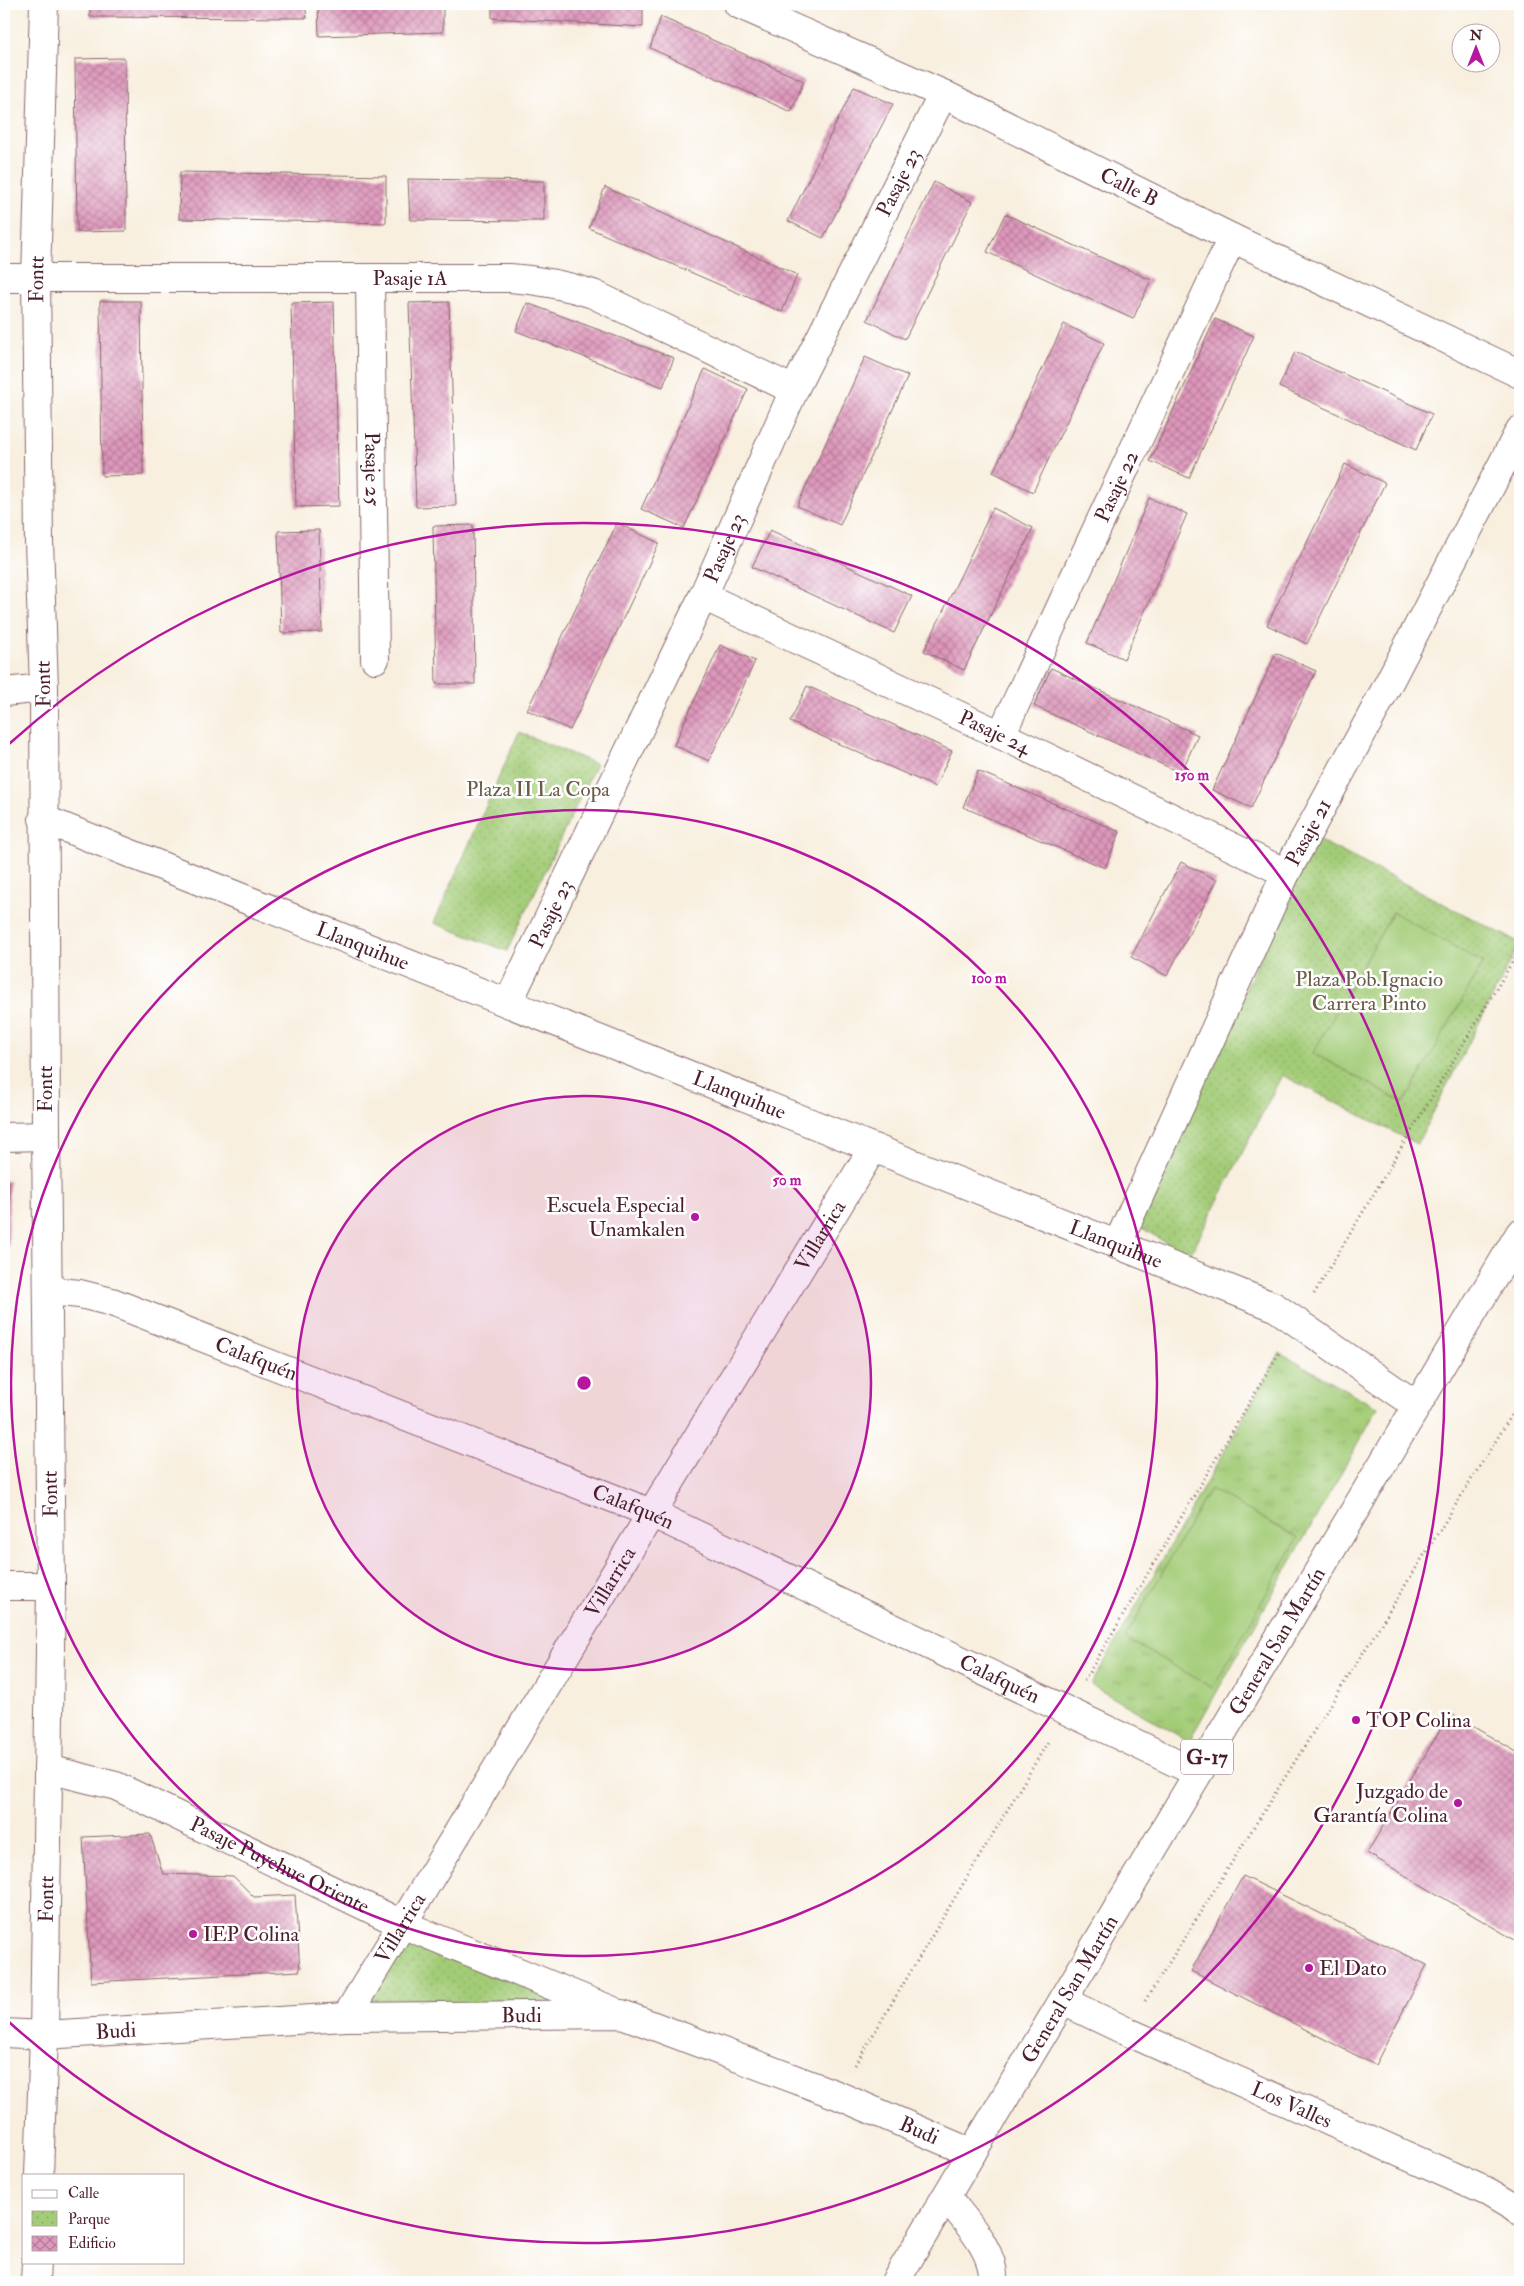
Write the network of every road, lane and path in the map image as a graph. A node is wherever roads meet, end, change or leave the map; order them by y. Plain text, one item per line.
1 (44, 4) edge
2 (738, 4) edge
3 (943, 94) junction
4 (1232, 238) junction
5 (4, 278) edge
6 (36, 278) junction
7 (370, 278) junction
8 (1520, 374) edge
9 (794, 390) junction
10 (1520, 430) edge
11 (703, 596) junction
12 (375, 660) dead end
13 (44, 688) junction
14 (4, 692) edge
15 (1001, 735) junction
16 (43, 819) junction
17 (1286, 873) junction
18 (1520, 949) edge
19 (508, 1003) junction
20 (46, 1136) junction
21 (4, 1137) edge
22 (873, 1148) junction
23 (1520, 1233) edge
24 (1117, 1245) junction
25 (48, 1291) junction
26 (1311, 1300) dead end
27 (1286, 1342) dead end
28 (1520, 1402) edge
29 (1416, 1405) junction
30 (651, 1513) junction
31 (4, 1586) edge
32 (52, 1586) junction
33 (1082, 1685) dead end
34 (1051, 1736) dead end
35 (48, 1769) junction
36 (1198, 1772) junction
37 (402, 1924) junction
38 (1063, 2001) junction
39 (622, 2014) junction
40 (346, 2017) junction
41 (1126, 2031) junction
42 (4, 2033) edge
43 (44, 2035) junction
44 (837, 2095) junction
45 (972, 2153) junction
46 (39, 2174) edge
47 (947, 2197) junction
48 (1520, 2211) edge
49 (36, 2264) edge
50 (35, 2282) edge
51 (895, 2282) edge
52 (993, 2282) edge

1 - 6 street, Fontt
2 - 3 street, Calle B
3 - 4 street, Calle B
3 - 9 street, Pasaje 23
4 - 8 street, Calle B
4 - 15 street, Pasaje 22
5 - 6 street, Pasaje 1A
6 - 7 street, Pasaje 1A
6 - 13 street, Fontt
7 - 9 street, Pasaje 1A
7 - 12 street, Pasaje 25
9 - 11 street, Pasaje 23
10 - 17 street, Pasaje 21
11 - 15 street, Pasaje 24
11 - 19 street, Pasaje 23
13 - 14 street
13 - 16 street, Fontt
15 - 17 street, Pasaje 24
16 - 19 street, Llanquihue
16 - 20 street, Fontt
17 - 24 street, Pasaje 21
18 - 26 path
19 - 22 street, Llanquihue
20 - 21 street
20 - 25 street, Fontt
22 - 24 street, Llanquihue
22 - 30 street, Villarrica
23 - 29 street, General San Martín / G-17
24 - 29 street, Llanquihue
25 - 30 street, Calafquén
25 - 32 street, Fontt
27 - 33 path
28 - 41 path
29 - 36 street, General San Martín / G-17
30 - 36 street, Calafquén
30 - 37 street, Villarrica
31 - 32 street
32 - 35 street, Fontt
34 - 44 path
35 - 37 street, Pasaje Puyehue Oriente
35 - 43 street, Fontt
36 - 38 street, General San Martín / G-17
37 - 39 street, Pasaje Puyehue Oriente
37 - 40 street, Villarrica
38 - 41 street, Los Valles
38 - 45 street, General San Martín / G-17
39 - 40 street, Budi
39 - 44 street, Budi
40 - 43 street, Budi
41 - 48 street, Los Valles
42 - 43 street, Budi
43 - 46 street, Fontt
44 - 45 street, Budi
45 - 47 street, General San Martín / G-17
47 - 51 street, General San Martín / G-17
47 - 52 street
49 - 50 street

